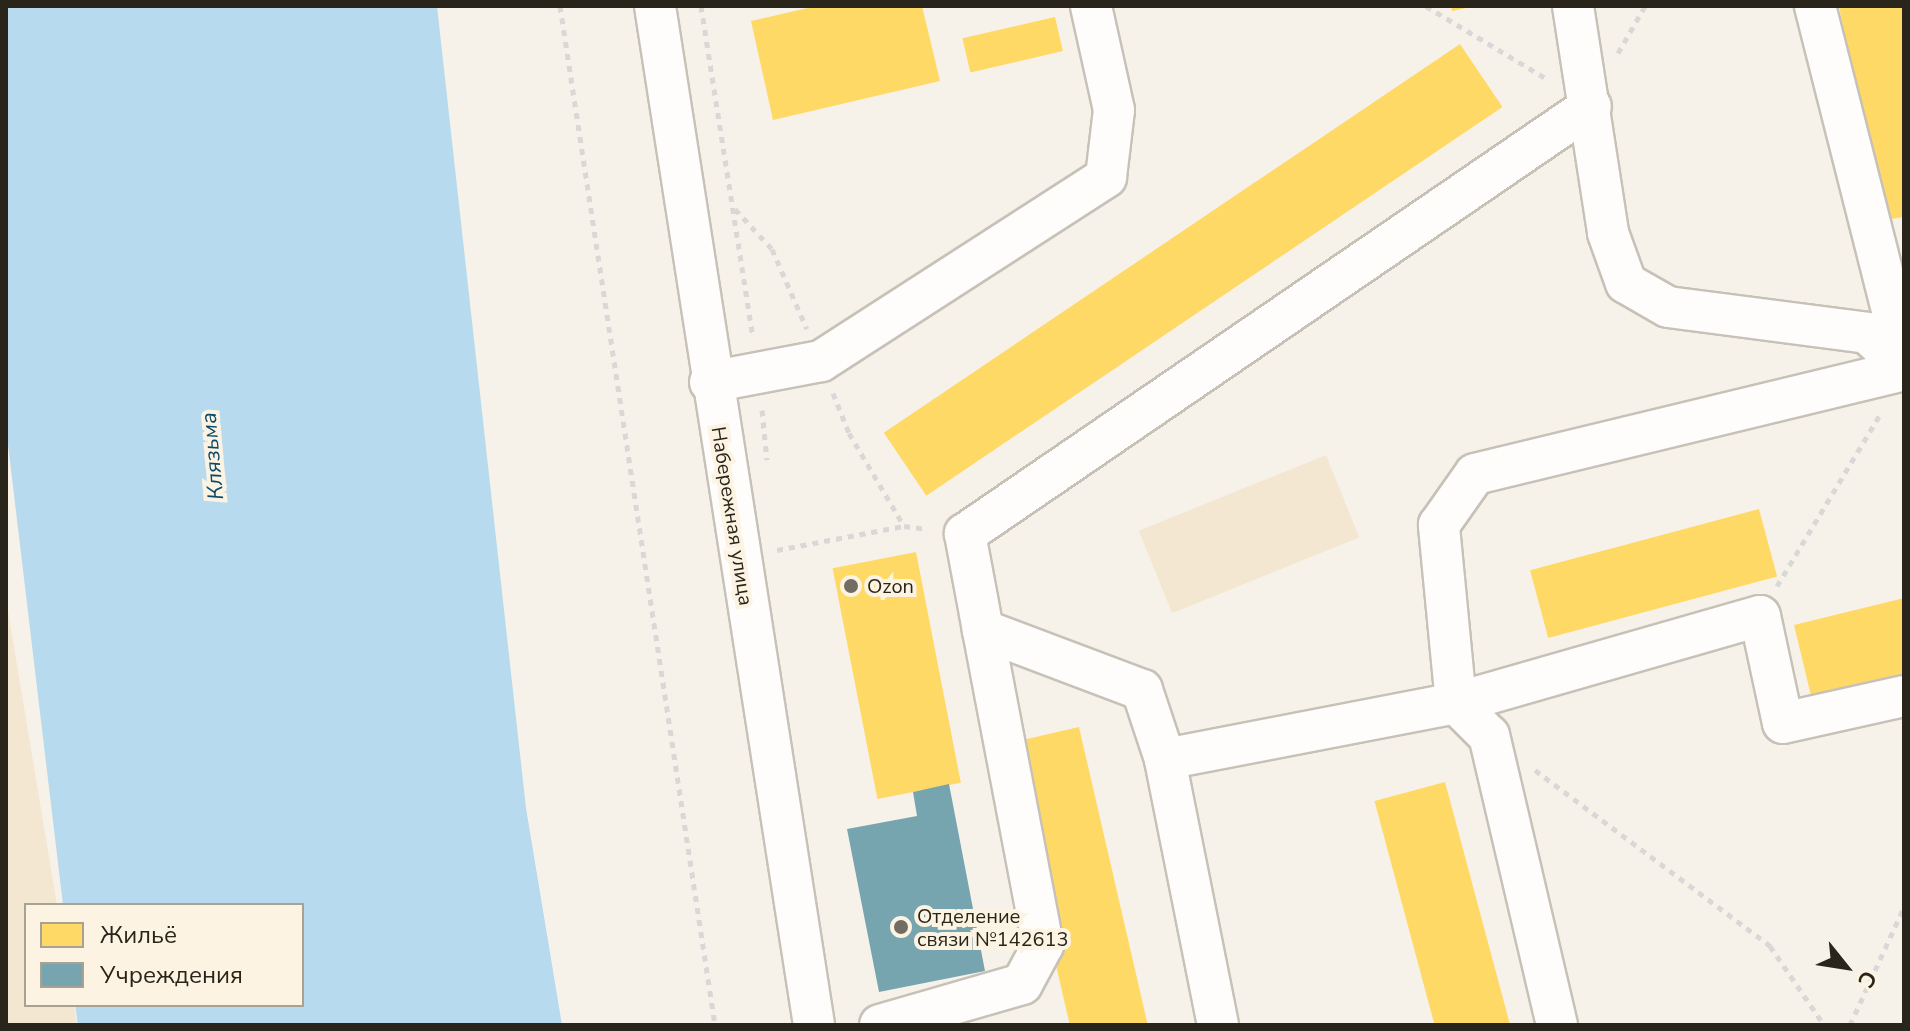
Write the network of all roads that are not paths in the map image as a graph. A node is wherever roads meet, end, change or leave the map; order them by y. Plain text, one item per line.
1 (655, 6) edge
2 (1091, 6) edge
3 (1573, 6) edge
4 (1815, 6) edge
5 (1591, 106) junction
6 (1904, 358) edge
7 (1899, 379) edge
8 (710, 382) junction
9 (983, 630) junction
10 (1904, 696) edge
11 (1456, 703) junction
12 (1165, 759) junction
13 (814, 1025) edge
14 (880, 1025) edge
15 (1218, 1025) edge
16 (1557, 1025) edge

1 - 8 street, Набережная улица
2 - 8 street
3 - 5 street
4 - 6 street
5 - 7 street
5 - 9 street
7 - 11 street
8 - 13 street, Набережная улица
9 - 12 street
9 - 14 street
10 - 11 street
11 - 12 street
11 - 16 street
12 - 15 street

